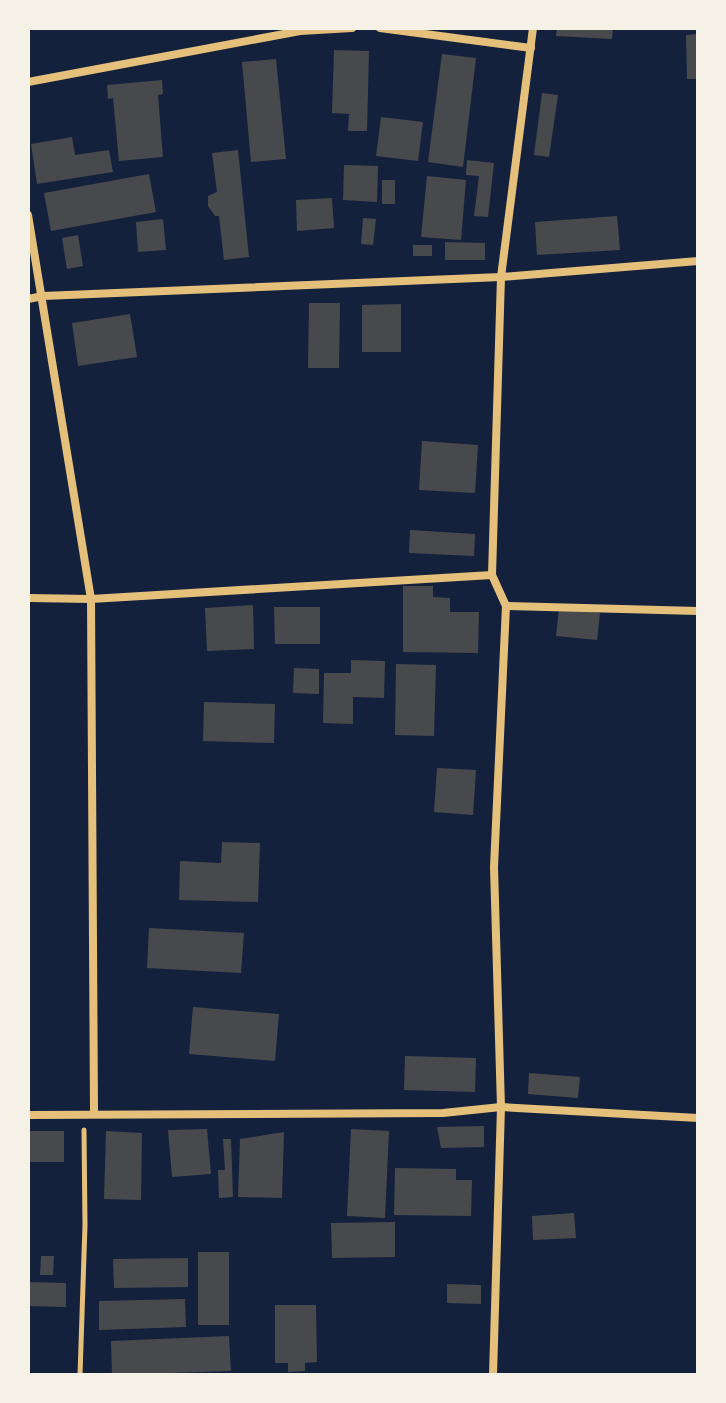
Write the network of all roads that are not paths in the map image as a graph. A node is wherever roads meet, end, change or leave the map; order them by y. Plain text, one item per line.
1 (352, 28) edge
2 (380, 28) edge
3 (533, 28) edge
4 (300, 30) edge
5 (531, 48) junction
6 (28, 82) edge
7 (28, 215) edge
8 (698, 261) edge
9 (501, 277) junction
10 (43, 296) junction
11 (28, 299) edge
12 (492, 575) junction
13 (28, 598) edge
14 (91, 599) junction
15 (506, 606) junction
16 (698, 611) edge
17 (501, 1107) junction
18 (94, 1113) junction
19 (28, 1115) edge
20 (698, 1118) edge
21 (493, 1375) edge

1 - 4 street
2 - 5 street
3 - 5 street
4 - 6 street
5 - 9 street
7 - 10 street
8 - 9 street
9 - 10 street
9 - 12 street
10 - 11 street
10 - 14 street
12 - 14 street
12 - 15 street
13 - 14 street
14 - 18 street
15 - 16 street
15 - 17 street
17 - 18 street
17 - 20 street
17 - 21 street
18 - 19 street

